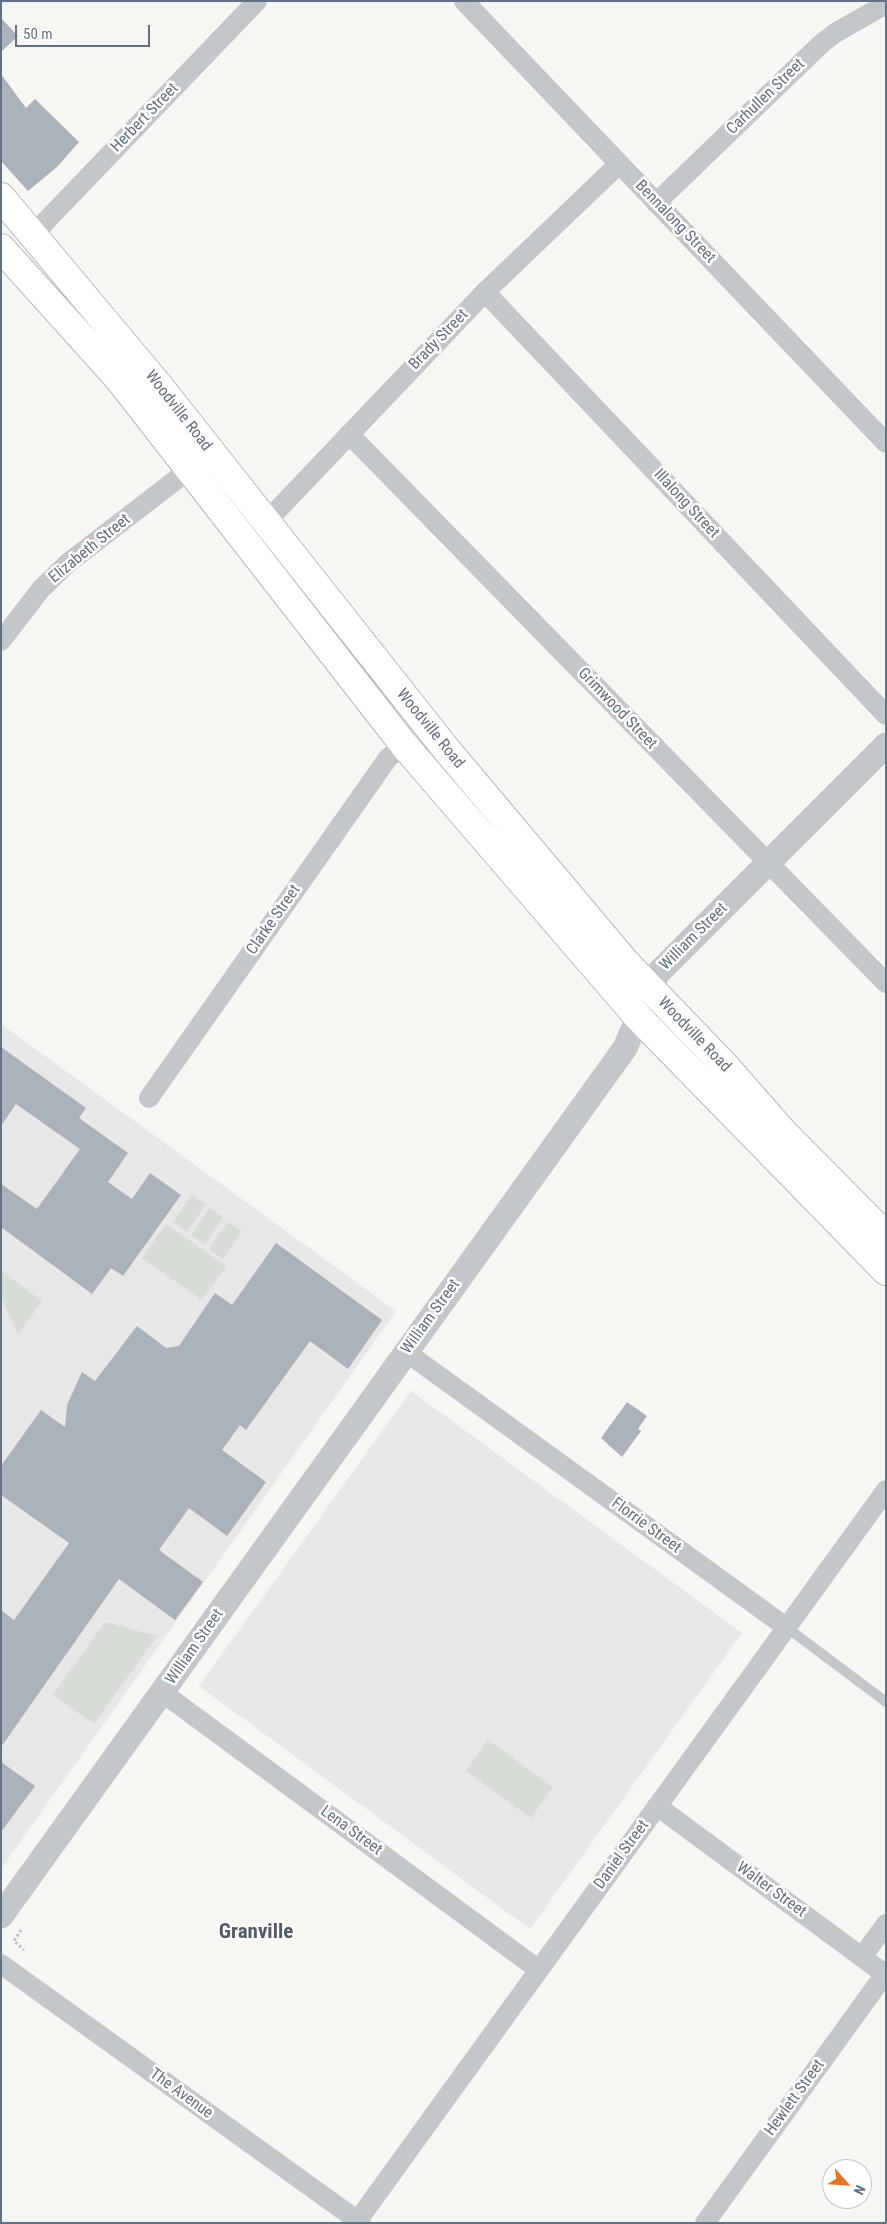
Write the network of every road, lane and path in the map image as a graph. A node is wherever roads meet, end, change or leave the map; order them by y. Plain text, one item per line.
1 (257, 1) edge
2 (469, 3) edge
3 (886, 4) edge
4 (619, 164) junction
5 (1, 197) edge
6 (656, 203) junction
7 (34, 237) junction
8 (1, 248) edge
9 (485, 292) junction
10 (349, 434) junction
11 (886, 443) edge
12 (190, 470) junction
13 (266, 522) junction
14 (1, 641) edge
15 (886, 715) edge
16 (404, 745) junction
17 (886, 745) edge
18 (768, 862) junction
19 (886, 983) edge
20 (649, 989) junction
21 (638, 1017) junction
22 (149, 1098) dead end
23 (886, 1236) edge
24 (886, 1271) edge
25 (406, 1352) junction
26 (886, 1490) edge
27 (786, 1628) junction
28 (162, 1693) junction
29 (886, 1702) edge
30 (657, 1806) junction
31 (11, 1923) edge
32 (886, 1924) edge
33 (24, 1950) dead end
34 (862, 1957) junction
35 (1, 1964) edge
36 (539, 1970) junction
37 (885, 1974) edge
38 (360, 2222) edge
39 (705, 2223) edge

1 - 7 street, Herbert Street
2 - 4 street, Bennalong Street
3 - 6 street, Carhullen Street
4 - 6 street, Bennalong Street
4 - 9 street, Brady Street
5 - 7 main road, Woodville Road
6 - 11 street, Bennalong Street
7 - 13 main road, Woodville Road
8 - 12 main road, Woodville Road
9 - 10 street, Brady Street
9 - 15 street, Illalong Street
10 - 13 street, Brady Street
10 - 18 street, Grimwood Street
12 - 14 street, Elizabeth Street
12 - 16 main road, Woodville Road
13 - 20 main road, Woodville Road
16 - 21 main road, Woodville Road
16 - 22 street, Clarke Street
17 - 18 street, William Street
18 - 19 street, Grimwood Street
18 - 20 street, William Street
20 - 21 street, William Street
20 - 23 main road, Woodville Road
21 - 24 main road, Woodville Road
21 - 25 street, William Street
25 - 27 street, Florrie Street
25 - 28 street, William Street
26 - 27 street, Daniel Street
27 - 29 lane, Florrie Street
27 - 30 street, Daniel Street
28 - 31 street, William Street
28 - 36 street, Lena Street
30 - 34 street, Walter Street
30 - 36 street, Daniel Street
31 - 33 path
32 - 34 street
34 - 37 street, Walter Street
35 - 38 street, The Avenue
36 - 38 street, Daniel Street
37 - 39 street, Hewlett Street

